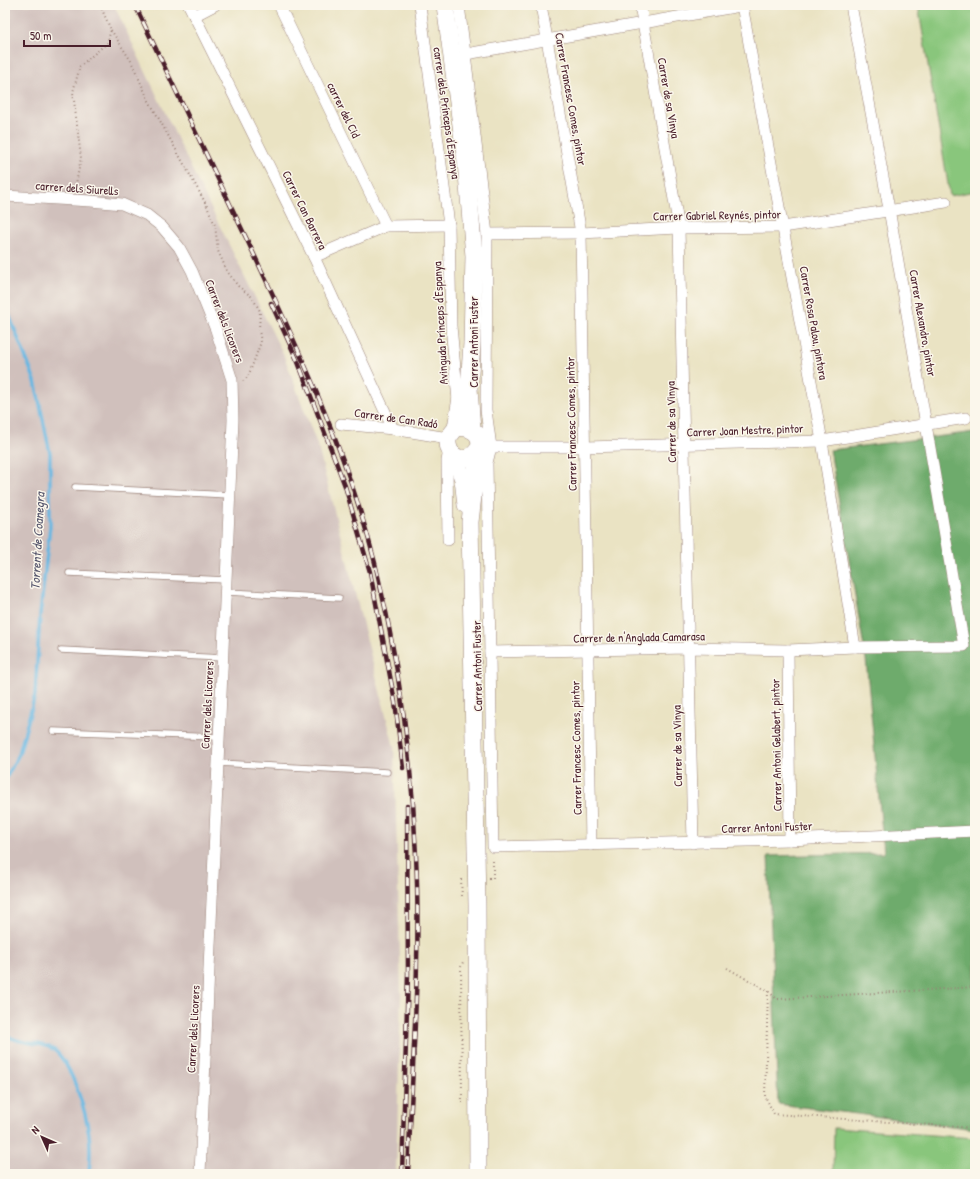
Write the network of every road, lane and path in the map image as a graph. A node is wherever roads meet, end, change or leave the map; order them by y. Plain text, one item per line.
1 (100, 5) edge
2 (189, 5) edge
3 (215, 5) edge
4 (279, 5) edge
5 (420, 5) edge
6 (445, 5) edge
7 (459, 5) edge
8 (541, 5) edge
9 (640, 5) edge
10 (743, 5) edge
11 (851, 5) edge
12 (194, 16) junction
13 (643, 23) junction
14 (111, 30) junction
15 (547, 40) junction
16 (466, 54) junction
17 (5, 196) edge
18 (72, 200) junction
19 (946, 202) dead end
20 (889, 209) junction
21 (449, 225) junction
22 (386, 226) junction
23 (783, 226) junction
24 (679, 228) junction
25 (581, 233) junction
26 (487, 234) junction
27 (179, 247) joint
28 (314, 257) junction
29 (232, 388) junction
30 (966, 418) dead end
31 (340, 424) dead end
32 (927, 424) junction
33 (393, 429) junction
34 (456, 437) junction
35 (822, 440) junction
36 (685, 445) junction
37 (584, 447) junction
38 (483, 450) junction
39 (75, 487) dead end
40 (229, 495) junction
41 (470, 522) junction
42 (448, 540) dead end
43 (68, 573) dead end
44 (226, 580) junction
45 (226, 592) junction
46 (339, 598) dead end
47 (964, 646) joint
48 (855, 647) junction
49 (688, 648) junction
50 (61, 650) dead end
51 (788, 650) junction
52 (588, 651) junction
53 (490, 652) junction
54 (222, 658) junction
55 (53, 731) dead end
56 (218, 737) junction
57 (217, 763) junction
58 (387, 772) dead end
59 (975, 831) edge
60 (790, 840) junction
61 (693, 842) junction
62 (592, 845) junction
63 (727, 968) dead end
64 (975, 987) edge
65 (768, 991) junction
66 (975, 1128) edge
67 (200, 1174) edge
68 (478, 1174) edge

1 - 14 path
2 - 12 street, Carrer Can Barrera
3 - 12 street
4 - 22 street, carrer del Cid
5 - 21 street, carrer dels Prínceps d'Espanya
6 - 34 main road
7 - 16 street, Carrer Antoni Fuster
8 - 15 street, Carrer Francesc Comes, pintor
9 - 13 street, Carrer de sa Vinya
10 - 13 street
10 - 23 street, Carrer Rosa Palou, pintora
11 - 20 street, Carrer Alexandro, pintor
12 - 28 street, Carrer Can Barrera
13 - 15 street
13 - 24 street, Carrer de sa Vinya
14 - 18 path
14 - 29 path
15 - 16 street
15 - 25 street, Carrer Francesc Comes, pintor
16 - 26 street, Carrer Antoni Fuster
17 - 18 street, carrer dels Siurells
18 - 27 street, carrer dels Siurells
19 - 20 street, Carrer Gabriel Reynés, pintor
20 - 23 street, Carrer Gabriel Reynés, pintor
20 - 32 street, Carrer Alexandro, pintor
21 - 22 street
21 - 34 street, Avinguda Prínceps d'Espanya
22 - 28 street
23 - 24 street, Carrer Gabriel Reynés, pintor
23 - 35 street, Carrer Rosa Palou, pintora
24 - 25 street, Carrer Gabriel Reynés, pintor
24 - 36 street, Carrer de sa Vinya
25 - 26 street, Carrer Gabriel Reynés, pintor
25 - 37 street, Carrer Francesc Comes, pintor
26 - 38 street, Carrer Antoni Fuster
27 - 29 street, Carrer dels Licorers
28 - 33 street, Carrer Can Barrera
29 - 40 street, Carrer dels Licorers
30 - 32 street
31 - 33 street, Carrer de Can Radó
32 - 35 street, Carrer Joan Mestre, pintor
32 - 47 street, Carrer Alexandro, pintor
33 - 34 street, Carrer de Can Radó
34 - 38 main road
34 - 38 main road
34 - 41 main road
34 - 42 street, Avinguda Prínceps d'Espanya
35 - 36 street, Carrer Joan Mestre, pintor
35 - 48 street, Carrer Rosa Palou, pintora
36 - 37 street, Carrer Joan Mestre, pintor
36 - 49 street, Carrer de sa Vinya
37 - 38 street, Carrer Joan Mestre, pintor
37 - 52 street, Carrer Francesc Comes, pintor
38 - 41 main road
38 - 53 street, Carrer Antoni Fuster
39 - 40 lane
40 - 44 street, Carrer dels Licorers
41 - 68 main road
43 - 44 lane
44 - 45 street, Carrer dels Licorers
45 - 46 lane
45 - 54 street, Carrer dels Licorers
47 - 48 street, Carrer de n'Anglada Camarasa
48 - 51 street, Carrer de n'Anglada Camarasa
49 - 51 street, Carrer de n'Anglada Camarasa
49 - 52 street, Carrer de n'Anglada Camarasa
49 - 61 street, Carrer de sa Vinya
50 - 54 lane
51 - 60 street, Carrer Antoni Gelabert, pintor
52 - 53 street, Carrer de n'Anglada Camarasa
52 - 62 street, Carrer Francesc Comes, pintor
53 - 62 street, Carrer Antoni Fuster
54 - 56 street, Carrer dels Licorers
55 - 56 lane
56 - 57 street, Carrer dels Licorers
57 - 58 lane
57 - 67 street, Carrer dels Licorers
59 - 60 street, Carrer Antoni Fuster
60 - 61 street, Carrer Antoni Fuster
61 - 62 street, Carrer Antoni Fuster
63 - 65 path
64 - 65 path
65 - 66 path

